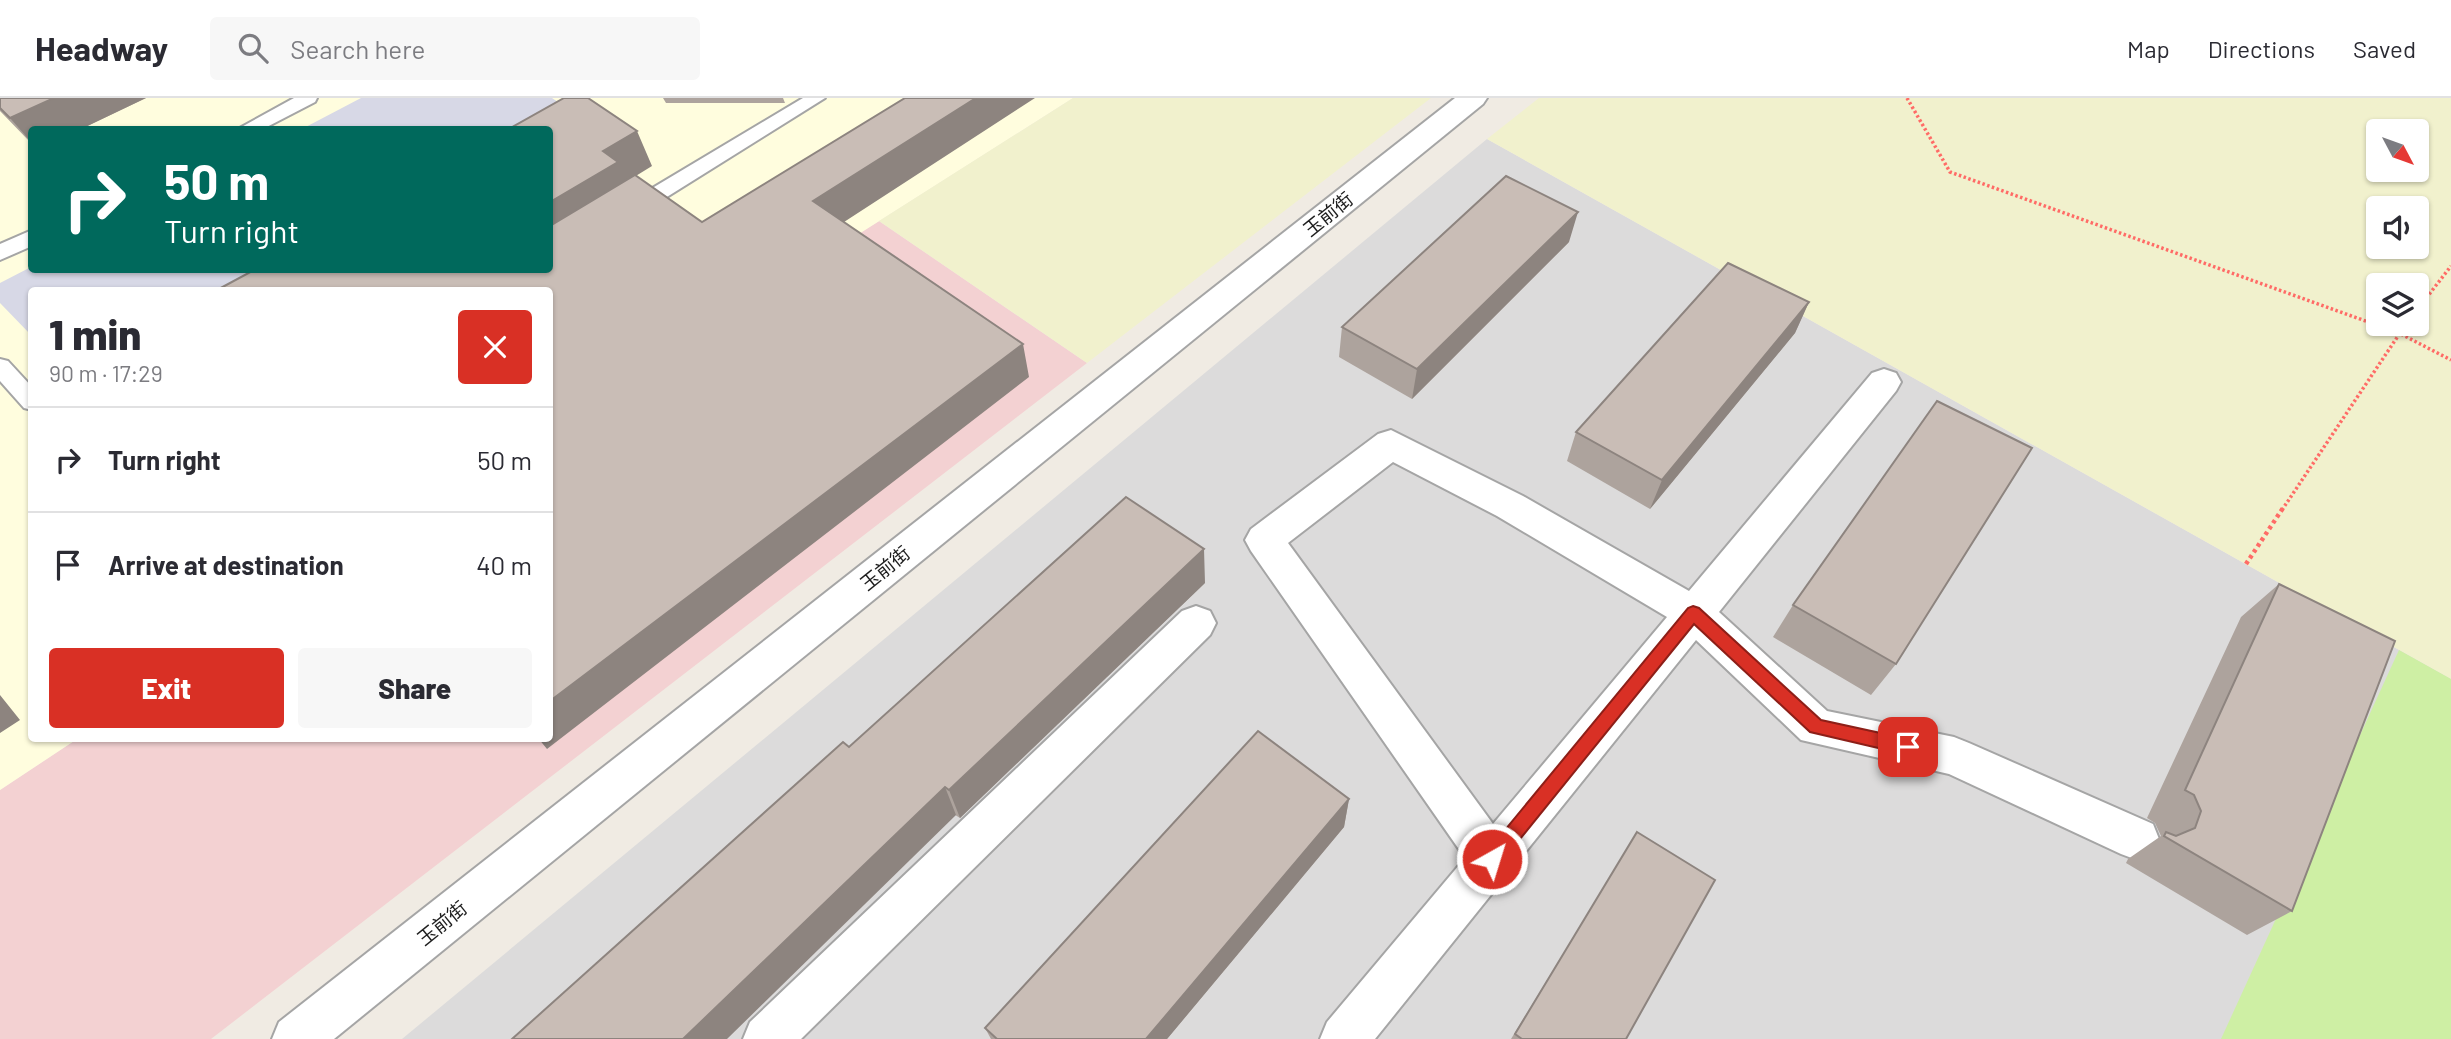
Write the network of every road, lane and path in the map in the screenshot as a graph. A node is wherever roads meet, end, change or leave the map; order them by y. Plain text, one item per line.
1 (308, 98) edge
2 (817, 98) edge
3 (1473, 98) edge
4 (1907, 98) edge
5 (253, 126) edge
6 (619, 217) edge
7 (28, 239) edge
8 (0, 253) edge
9 (2451, 266) edge
10 (2429, 294) edge
11 (2366, 321) edge
12 (2397, 336) edge
13 (2405, 336) edge
14 (2451, 360) edge
15 (0, 367) edge
16 (1884, 383) dead end
17 (28, 398) edge
18 (2246, 564) dead end
19 (1693, 613) junction
20 (1196, 623) dead end
21 (2137, 839) dead end
22 (1492, 859) junction
23 (296, 1039) edge
24 (767, 1039) edge
25 (1344, 1039) edge

1 - 5 lane
2 - 6 lane
3 - 23 street, 玉前街
4 - 11 path
7 - 8 lane
9 - 10 path
12 - 18 path
13 - 14 path
15 - 17 lane
16 - 19 street
19 - 21 street
19 - 22 street
19 - 22 street
20 - 24 street
22 - 25 street

